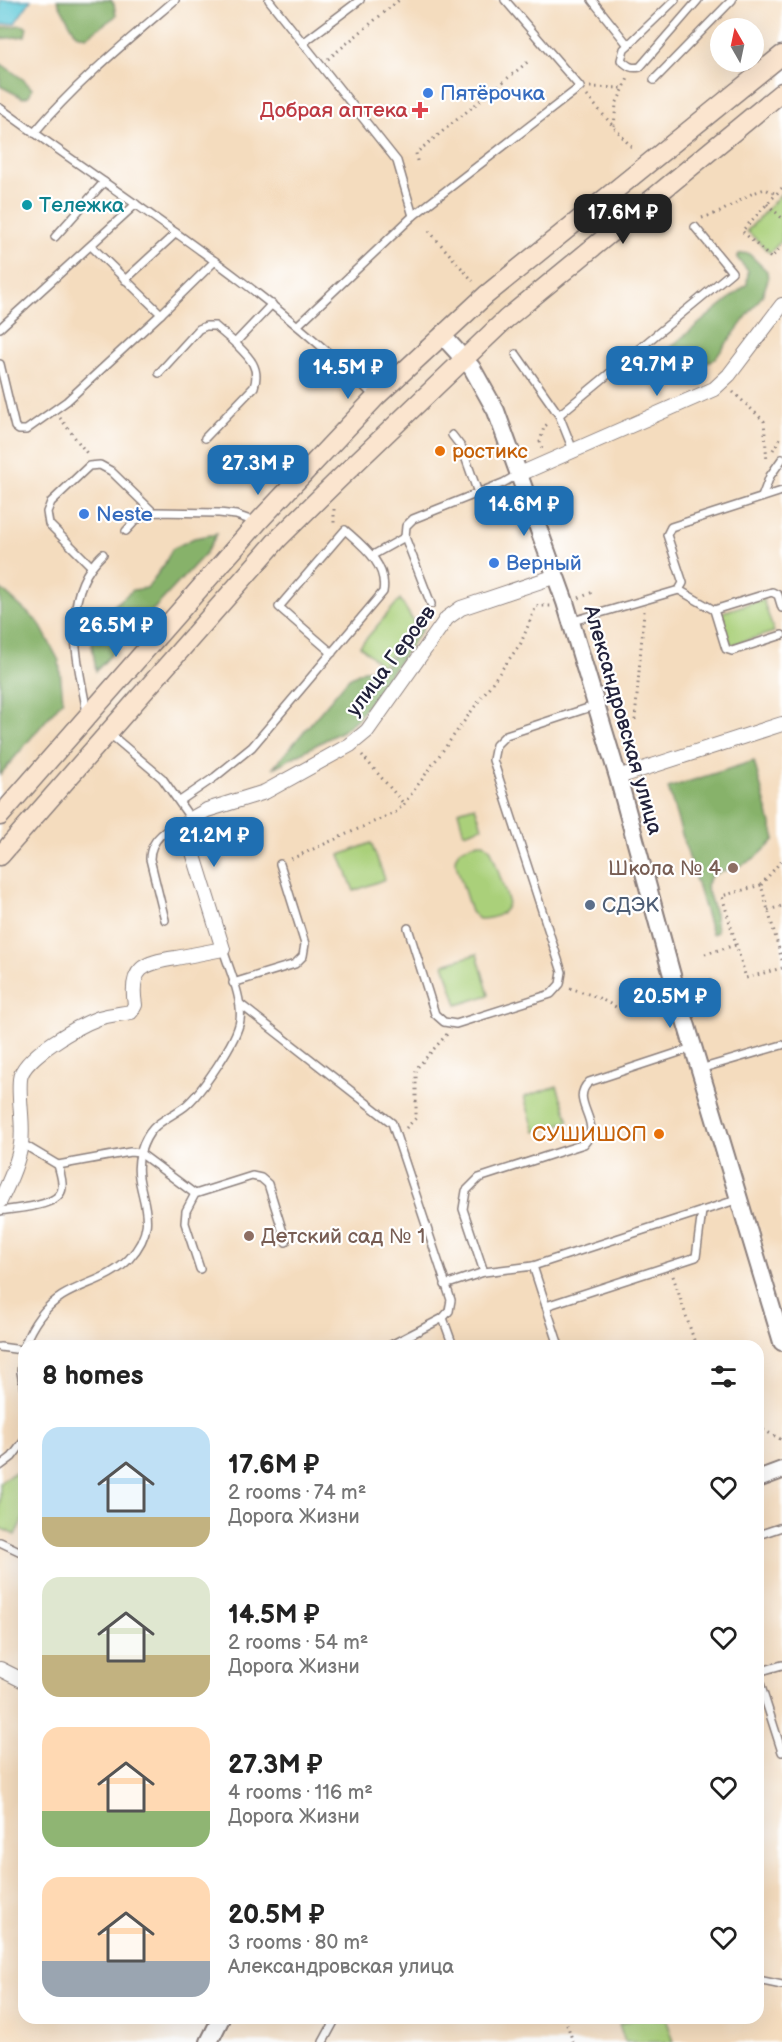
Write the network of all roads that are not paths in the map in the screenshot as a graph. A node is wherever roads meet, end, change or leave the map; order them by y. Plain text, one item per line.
1 (175, 0) edge
2 (269, 0) edge
3 (360, 0) edge
4 (505, 0) edge
5 (592, 0) edge
6 (675, 0) edge
7 (698, 0) edge
8 (732, 0) edge
9 (303, 43) junction
10 (628, 45) junction
11 (782, 55) edge
12 (654, 80) dead end
13 (782, 92) edge
14 (0, 108) edge
15 (34, 133) junction
16 (104, 182) junction
17 (136, 204) junction
18 (413, 216) junction
19 (697, 223) road end
20 (176, 233) junction
21 (55, 237) dead end
22 (91, 246) junction
23 (215, 261) junction
24 (125, 280) junction
25 (272, 304) junction
26 (782, 305) edge
27 (161, 314) junction
28 (298, 325) junction
29 (0, 328) edge
30 (442, 335) junction
31 (235, 343) junction
32 (516, 354) dead end
33 (464, 359) junction
34 (0, 364) edge
35 (159, 373) dead end
36 (376, 397) junction
37 (559, 416) junction
38 (452, 435) dead end
39 (205, 438) dead end
40 (573, 450) junction
41 (782, 459) edge
42 (520, 474) junction
43 (782, 491) edge
44 (478, 493) junction
45 (762, 497) junction
46 (153, 512) junction
47 (258, 522) junction
48 (126, 531) dead end
49 (405, 537) junction
50 (103, 554) dead end
51 (373, 555) junction
52 (90, 565) junction
53 (556, 576) junction
54 (679, 590) junction
55 (431, 604) dead end
56 (782, 608) edge
57 (714, 610) junction
58 (571, 621) junction
59 (782, 635) edge
60 (332, 652) junction
61 (597, 705) junction
62 (88, 717) junction
63 (782, 724) edge
64 (109, 733) junction
65 (618, 777) junction
66 (180, 801) junction
67 (0, 816) edge
68 (191, 819) junction
69 (0, 856) edge
70 (280, 864) road end
71 (165, 920) dead end
72 (408, 928) dead end
73 (223, 949) junction
74 (233, 983) junction
75 (240, 1004) junction
76 (782, 1045) edge
77 (693, 1048) junction
78 (700, 1069) junction
79 (21, 1143) junction
80 (140, 1153) junction
81 (58, 1165) junction
82 (195, 1194) junction
83 (739, 1198) junction
84 (0, 1201) edge
85 (702, 1210) junction
86 (0, 1211) edge
87 (286, 1242) dead end
88 (533, 1266) junction
89 (200, 1269) dead end
90 (484, 1272) junction
91 (445, 1285) junction
92 (546, 1306) junction
93 (443, 1318) junction
94 (26, 1340) edge
95 (401, 1340) edge
96 (451, 1340) edge
97 (557, 1340) edge
98 (782, 1342) edge
99 (0, 1347) edge
100 (18, 1347) edge
101 (18, 1449) edge
102 (0, 1466) edge
103 (782, 1470) edge
104 (764, 1477) edge
105 (782, 1527) edge
106 (764, 1533) edge
107 (0, 1542) edge
108 (18, 1551) edge
109 (782, 1665) edge
110 (0, 1669) edge
111 (764, 1672) edge
112 (18, 1678) edge
113 (764, 1694) edge
114 (782, 1752) edge
115 (764, 1981) edge
116 (782, 1985) edge
117 (218, 2024) edge
118 (333, 2024) edge
119 (209, 2042) edge
120 (323, 2042) edge

1 - 15 lane
2 - 9 lane
3 - 9 lane
4 - 18 lane
5 - 10 lane
6 - 10 lane
7 - 10 lane
8 - 12 lane
9 - 18 lane
11 - 30 main road
13 - 33 main road
14 - 15 lane
15 - 16 lane
16 - 17 lane
16 - 21 lane
17 - 20 lane
17 - 22 lane
18 - 28 lane
19 - 37 lane
20 - 23 lane
20 - 24 lane
22 - 24 lane
22 - 29 lane
23 - 25 lane
23 - 27 lane
24 - 27 lane
25 - 28 lane
25 - 31 lane
26 - 40 street
27 - 34 lane
28 - 36 lane
30 - 33 street, Александровская улица
30 - 36 main road
31 - 35 lane
31 - 39 lane
32 - 37 lane
33 - 42 street, Александровская улица
33 - 64 main road
36 - 47 main road
37 - 40 lane
38 - 44 lane
40 - 42 street
41 - 45 lane
42 - 44 lane
42 - 53 street, Александровская улица
43 - 45 lane
44 - 49 lane
45 - 54 lane
46 - 47 lane
46 - 48 lane
46 - 52 lane
47 - 62 main road
49 - 51 lane
49 - 55 lane
50 - 52 lane
51 - 60 lane
51 - 60 lane
52 - 62 lane
53 - 58 street, Александровская улица
53 - 68 street, улица Героев
54 - 57 lane
54 - 58 lane
56 - 57 lane
57 - 59 lane
58 - 61 street, Александровская улица
60 - 66 lane
61 - 65 street, Александровская улица
61 - 72 lane
62 - 67 main road
63 - 65 street
64 - 66 lane
64 - 69 main road
65 - 77 street, Александровская улица
66 - 68 lane
68 - 71 lane
68 - 73 street
70 - 74 lane
73 - 74 lane
73 - 79 street
74 - 75 lane
75 - 80 lane
75 - 91 lane
76 - 78 lane
77 - 78 street, Александровская улица
77 - 90 lane
78 - 83 street, Александровская улица
79 - 81 lane
79 - 84 street
80 - 81 lane
80 - 82 lane
80 - 94 lane
81 - 86 lane
82 - 87 lane
82 - 89 lane
83 - 85 lane
83 - 98 street, Александровская улица
85 - 88 lane
85 - 92 lane
88 - 90 lane
88 - 92 lane
90 - 91 lane
91 - 93 lane
92 - 97 lane
93 - 95 lane
93 - 96 lane
99 - 100 lane
101 - 102 lane
103 - 104 street
105 - 106 lane
107 - 108 lane
109 - 111 lane
110 - 112 street
113 - 114 lane
115 - 116 lane
117 - 119 street
118 - 120 lane

